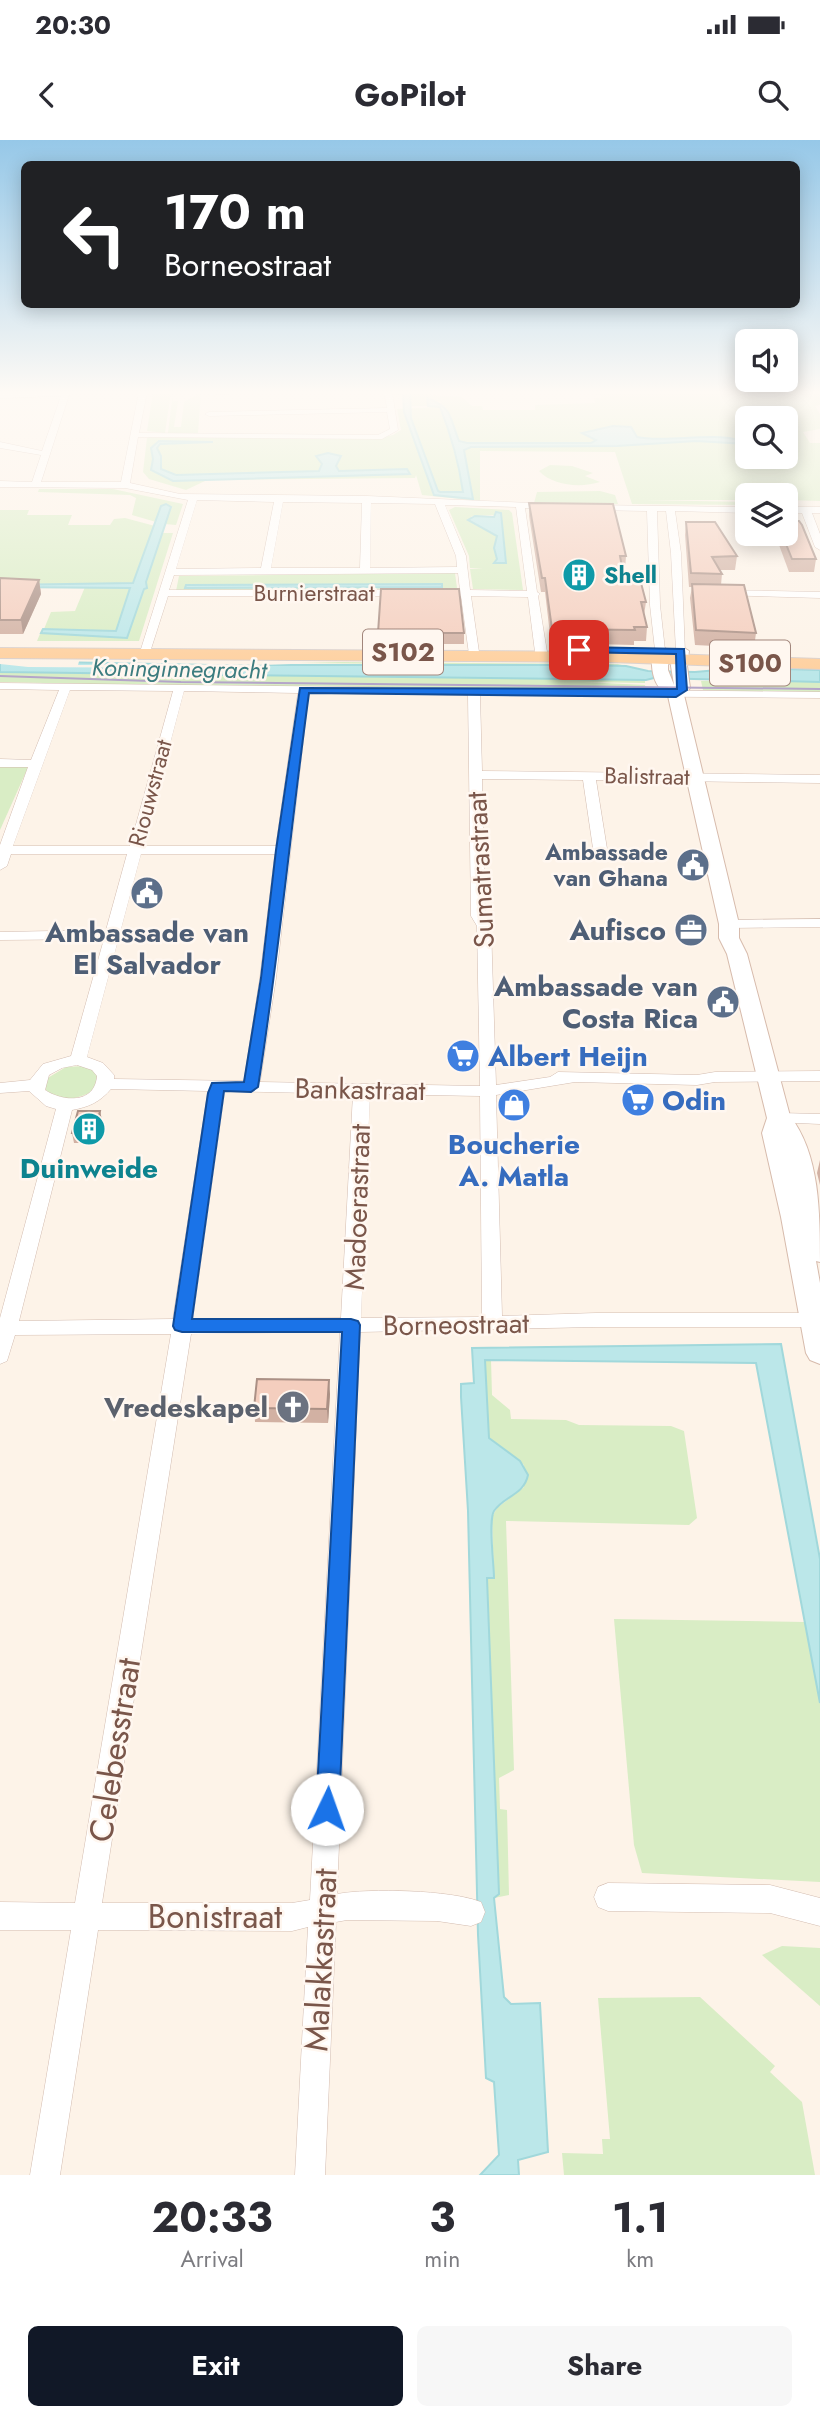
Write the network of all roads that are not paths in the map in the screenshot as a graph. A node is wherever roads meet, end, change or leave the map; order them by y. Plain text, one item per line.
1 (135, 487) edge
2 (193, 499) junction
3 (279, 500) junction
4 (367, 501) junction
5 (439, 502) junction
6 (520, 505) junction
7 (567, 506) edge
8 (578, 507) edge
9 (652, 510) junction
10 (670, 510) junction
11 (735, 510) edge
12 (798, 510) edge
13 (806, 510) junction
14 (820, 510) edge
15 (820, 547) edge
16 (464, 570) junction
17 (365, 571) junction
18 (169, 572) junction
19 (265, 572) junction
20 (706, 592) edge
21 (162, 593) junction
22 (411, 593) edge
23 (425, 593) edge
24 (467, 593) junction
25 (535, 594) junction
26 (820, 595) edge
27 (146, 649) junction
28 (0, 650) edge
29 (473, 652) junction
30 (541, 652) junction
31 (316, 655) junction
32 (820, 655) edge
33 (0, 662) edge
34 (820, 664) edge
35 (660, 665) junction
36 (680, 669) junction
37 (0, 685) edge
38 (66, 687) junction
39 (179, 689) junction
40 (304, 690) junction
41 (474, 691) junction
42 (820, 695) edge
43 (0, 763) edge
44 (37, 764) junction
45 (475, 775) junction
46 (589, 776) junction
47 (695, 777) junction
48 (820, 779) edge
49 (6, 850) junction
50 (135, 850) junction
51 (282, 850) junction
52 (601, 855) dead end
53 (0, 866) edge
54 (729, 923) junction
55 (820, 923) edge
56 (113, 934) junction
57 (0, 936) edge
58 (78, 1060) junction
59 (820, 1076) edge
60 (770, 1082) junction
61 (108, 1084) junction
62 (36, 1085) junction
63 (217, 1086) junction
64 (251, 1087) junction
65 (0, 1088) edge
66 (362, 1089) junction
67 (487, 1090) junction
68 (65, 1106) junction
69 (779, 1118) junction
70 (820, 1119) edge
71 (818, 1239) edge
72 (816, 1320) edge
73 (492, 1324) junction
74 (351, 1325) junction
75 (182, 1326) junction
76 (7, 1328) junction
77 (820, 1353) edge
78 (0, 1356) edge
79 (608, 1897) dead end
80 (471, 1912) dead end
81 (820, 1912) edge
82 (322, 1913) junction
83 (0, 1916) edge
84 (87, 1916) junction
85 (45, 2175) edge
86 (310, 2175) edge

1 - 2 street
2 - 3 street
2 - 18 street
3 - 4 street
3 - 19 street
4 - 5 street
4 - 17 street
5 - 6 street
5 - 16 street
6 - 7 street
6 - 25 street
8 - 9 street
9 - 10 street
9 - 35 street
10 - 11 street
10 - 36 street
12 - 13 street
13 - 14 street
13 - 15 street
16 - 17 street, Burnierstraat
16 - 24 street
17 - 19 street, Burnierstraat
18 - 19 street, Burnierstraat
18 - 21 street
20 - 26 street
21 - 22 street, Burnierstraat
21 - 27 street
23 - 24 street
24 - 25 street
24 - 29 street
25 - 30 street
27 - 28 main road, S102
27 - 29 main road, S102
28 - 31 main road, S102
29 - 30 main road, S102
30 - 35 main road, S102
31 - 33 main road
31 - 35 main road, S102
32 - 36 main road, S100
34 - 36 main road, S100
35 - 36 main road, S100
35 - 36 main road, S100
36 - 41 street
36 - 42 street
36 - 47 main road, S100
37 - 38 street
38 - 39 street
38 - 44 street
39 - 40 street
39 - 50 street, Riouwstraat
40 - 41 street
40 - 51 street
41 - 45 street, Sumatrastraat
43 - 44 street
44 - 49 street
45 - 46 street, Balistraat
45 - 67 street, Sumatrastraat
46 - 47 street, Balistraat
46 - 52 street
47 - 48 street, Balistraat
47 - 54 main road, S100
49 - 50 street
49 - 53 street
50 - 51 street
50 - 56 street, Riouwstraat
51 - 64 street
54 - 55 street
54 - 60 main road, S100
56 - 57 street
56 - 58 street, Riouwstraat
58 - 61 street
58 - 62 street
59 - 60 street, Bankastraat
60 - 67 street, Bankastraat
60 - 69 main road, S100
61 - 63 street, Bankastraat
61 - 68 street
62 - 65 street
62 - 68 street
63 - 64 street, Bankastraat
63 - 75 street, Celebesstraat
64 - 66 street, Bankastraat
66 - 67 street, Bankastraat
66 - 74 street, Madoerastraat
67 - 73 street, Sumatrastraat
68 - 76 street
69 - 70 street
69 - 71 main road, S100
69 - 72 main road, S100
72 - 73 street, Borneostraat
72 - 77 main road, S100
73 - 74 street, Borneostraat
74 - 75 street, Borneostraat
74 - 82 street, Malakkastraat
75 - 76 street, Borneostraat
75 - 84 street, Celebesstraat
76 - 78 street
79 - 81 street
80 - 82 street, Bonistraat
82 - 84 street, Bonistraat
82 - 86 street, Malakkastraat
83 - 84 street, Bonistraat
84 - 85 street, Celebesstraat

